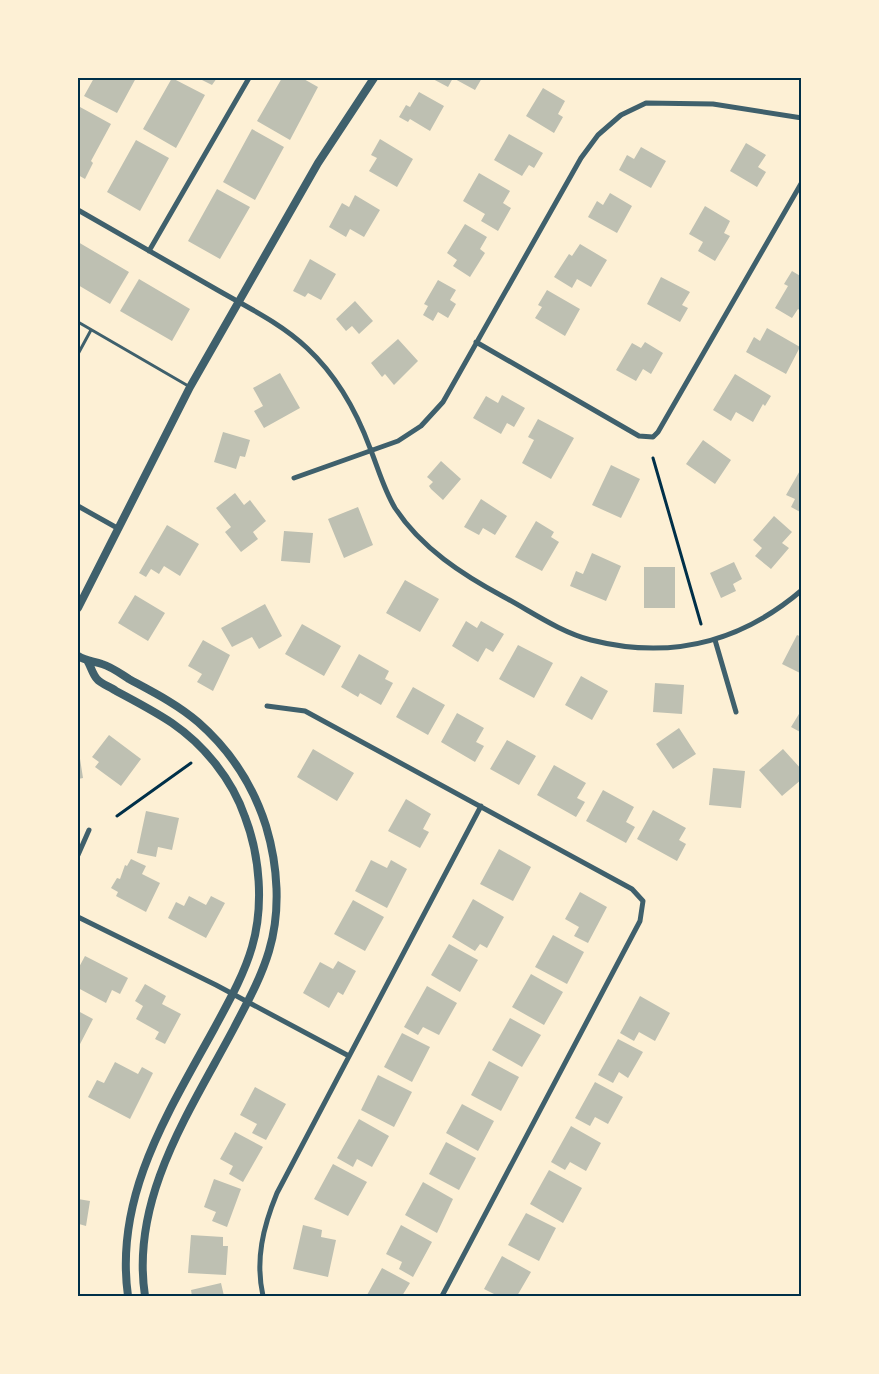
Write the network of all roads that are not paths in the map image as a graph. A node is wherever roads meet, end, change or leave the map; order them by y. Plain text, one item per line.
1 (248, 78) edge
2 (374, 78) edge
3 (802, 118) edge
4 (802, 182) edge
5 (78, 210) edge
6 (148, 251) junction
7 (239, 302) junction
8 (78, 322) edge
9 (91, 330) junction
10 (476, 342) junction
11 (78, 354) edge
12 (190, 387) junction
13 (371, 450) junction
14 (294, 478) dead end
15 (78, 506) edge
16 (119, 529) junction
17 (802, 590) edge
18 (78, 608) edge
19 (716, 640) junction
20 (78, 656) edge
21 (88, 662) junction
22 (267, 706) dead end
23 (736, 712) dead end
24 (481, 806) junction
25 (89, 830) dead end
26 (78, 855) edge
27 (78, 916) edge
28 (232, 994) junction
29 (248, 1002) junction
30 (349, 1056) junction
31 (128, 1296) edge
32 (145, 1296) edge
33 (263, 1296) edge
34 (442, 1296) edge

1 - 6 street
2 - 7 street
3 - 10 street
4 - 10 street
5 - 6 street
6 - 7 street
7 - 12 street
7 - 13 street
8 - 9 lane
9 - 11 lane
9 - 12 lane
10 - 13 street
12 - 16 street
13 - 14 street
13 - 19 street
15 - 16 street
16 - 18 street
17 - 19 street
19 - 23 street
20 - 21 street
21 - 28 street
21 - 29 street
22 - 24 street
24 - 30 street
24 - 34 street
25 - 26 street
27 - 28 street
28 - 29 street
28 - 31 street
29 - 30 street
29 - 32 street
30 - 33 street

